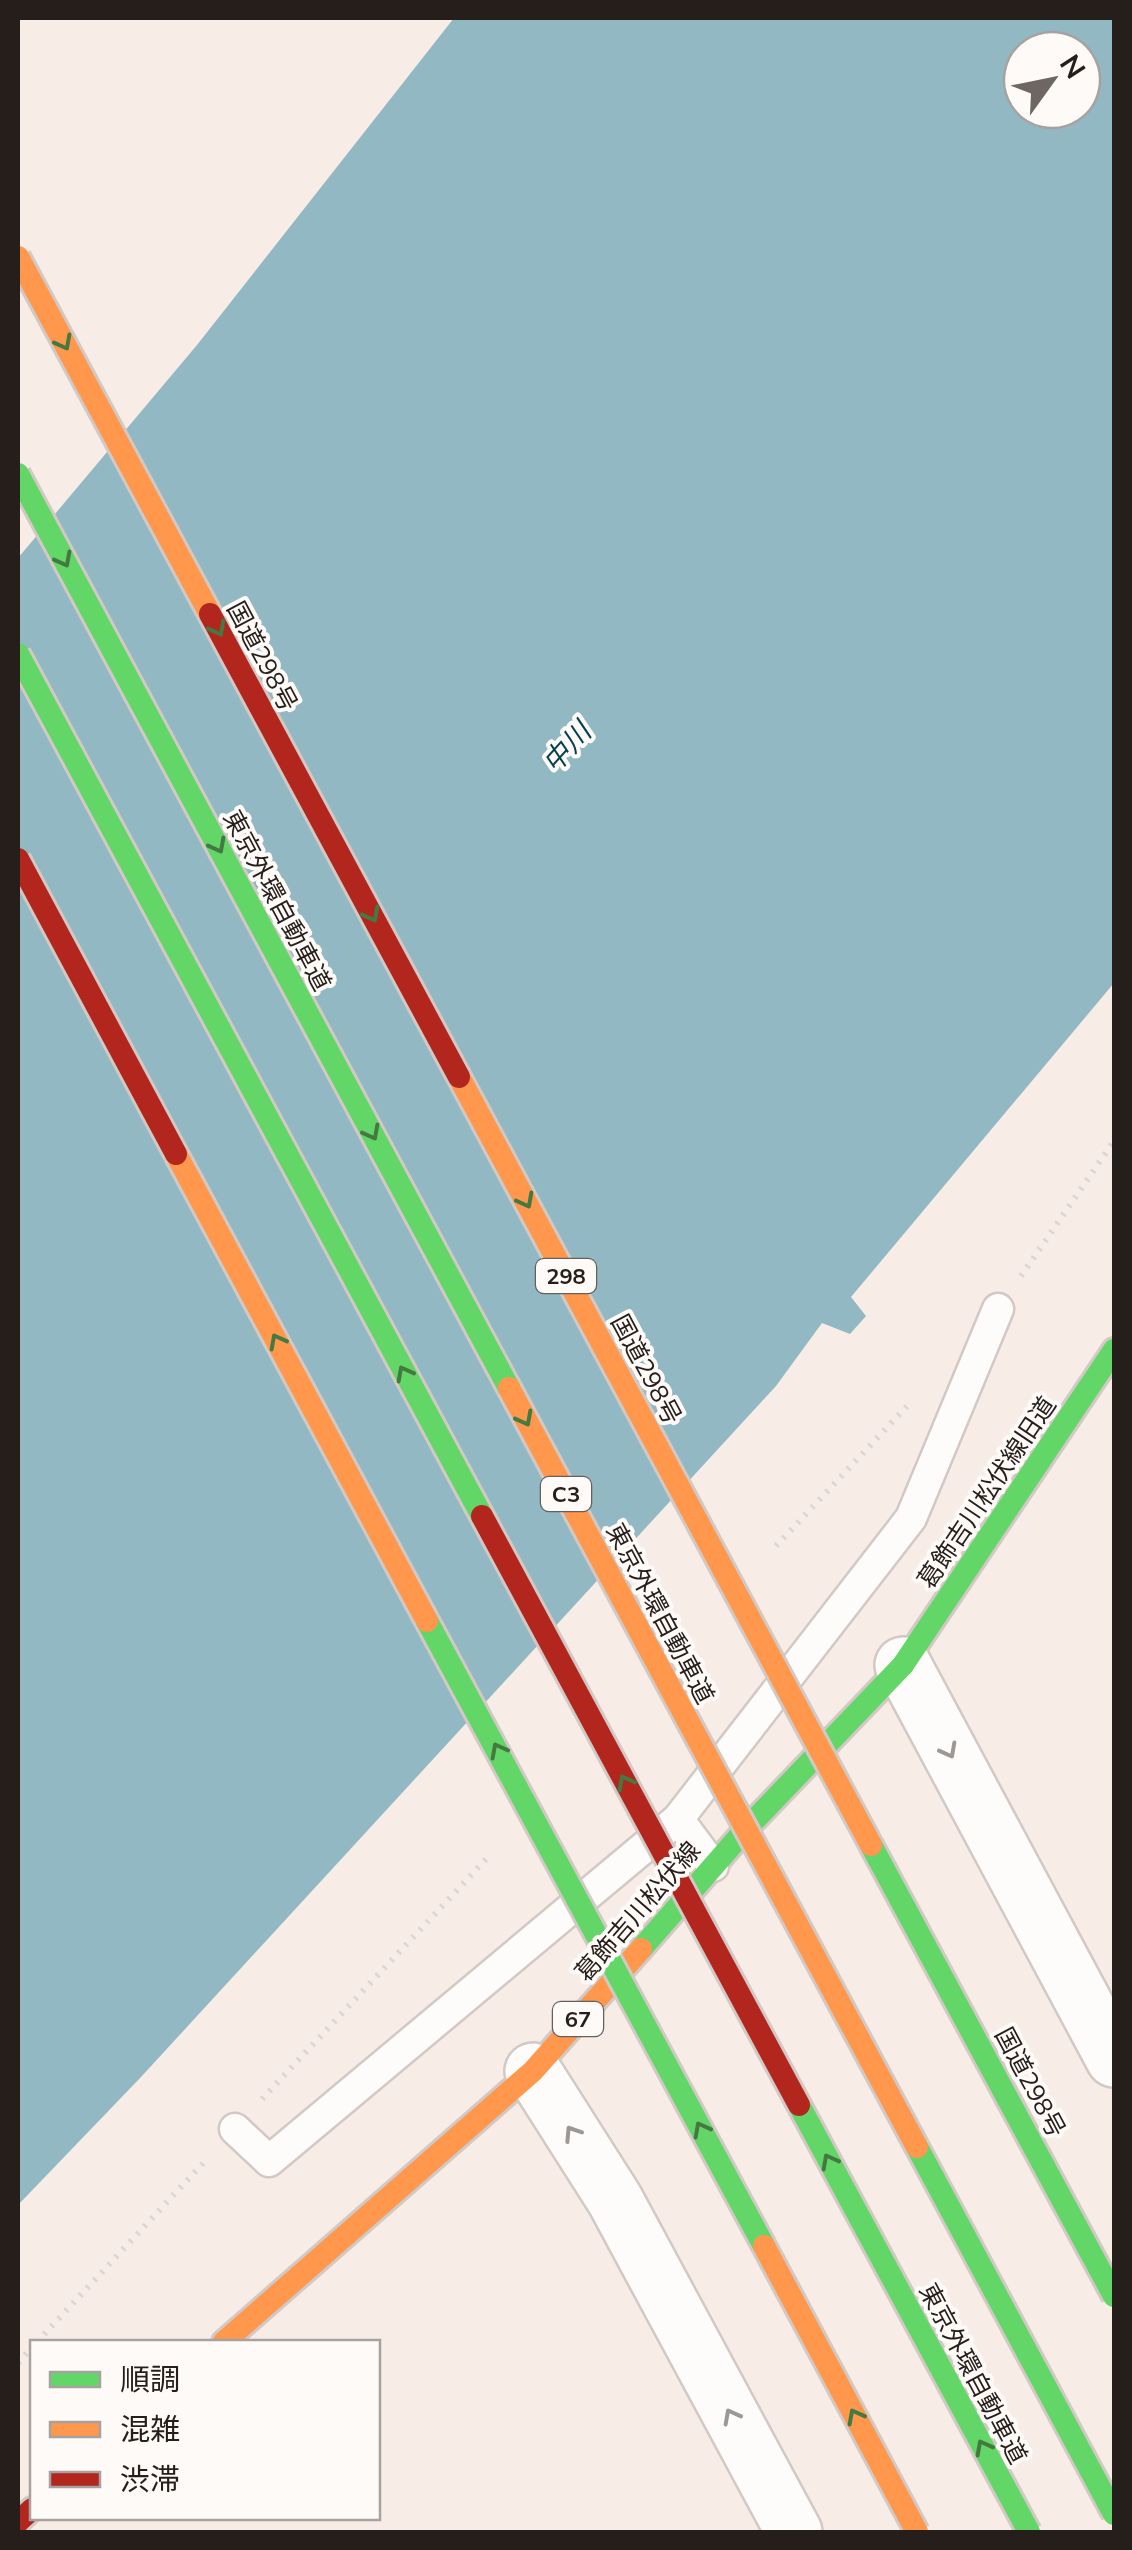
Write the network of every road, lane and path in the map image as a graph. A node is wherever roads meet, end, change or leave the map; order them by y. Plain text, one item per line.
1 (18, 257) edge
2 (18, 474) edge
3 (18, 654) edge
4 (18, 859) edge
5 (998, 1309) dead end
6 (1114, 1350) edge
7 (903, 1664) junction
8 (678, 1819) junction
9 (713, 1866) junction
10 (1114, 2059) edge
11 (533, 2071) junction
12 (234, 2129) dead end
13 (1114, 2296) edge
14 (226, 2340) edge
15 (1114, 2514) edge
16 (794, 2532) edge
17 (917, 2532) edge
18 (1029, 2532) edge

1 -> 13 main road, 国道298号 / 298, bridge
2 -> 15 main road, 東京外環自動車道 / C3, bridge
18 -> 3 main road, 東京外環自動車道, bridge
17 -> 4 main road, bridge
5 - 8 lane
6 - 7 main road, 葛飾吉川松伏線旧道
7 - 9 main road, 葛飾吉川松伏線 / 67
7 -> 10 street
8 - 9 lane
8 - 12 lane
9 - 11 main road, 葛飾吉川松伏線 / 67
11 - 14 main road, 葛飾吉川松伏線 / 67
16 -> 11 street

